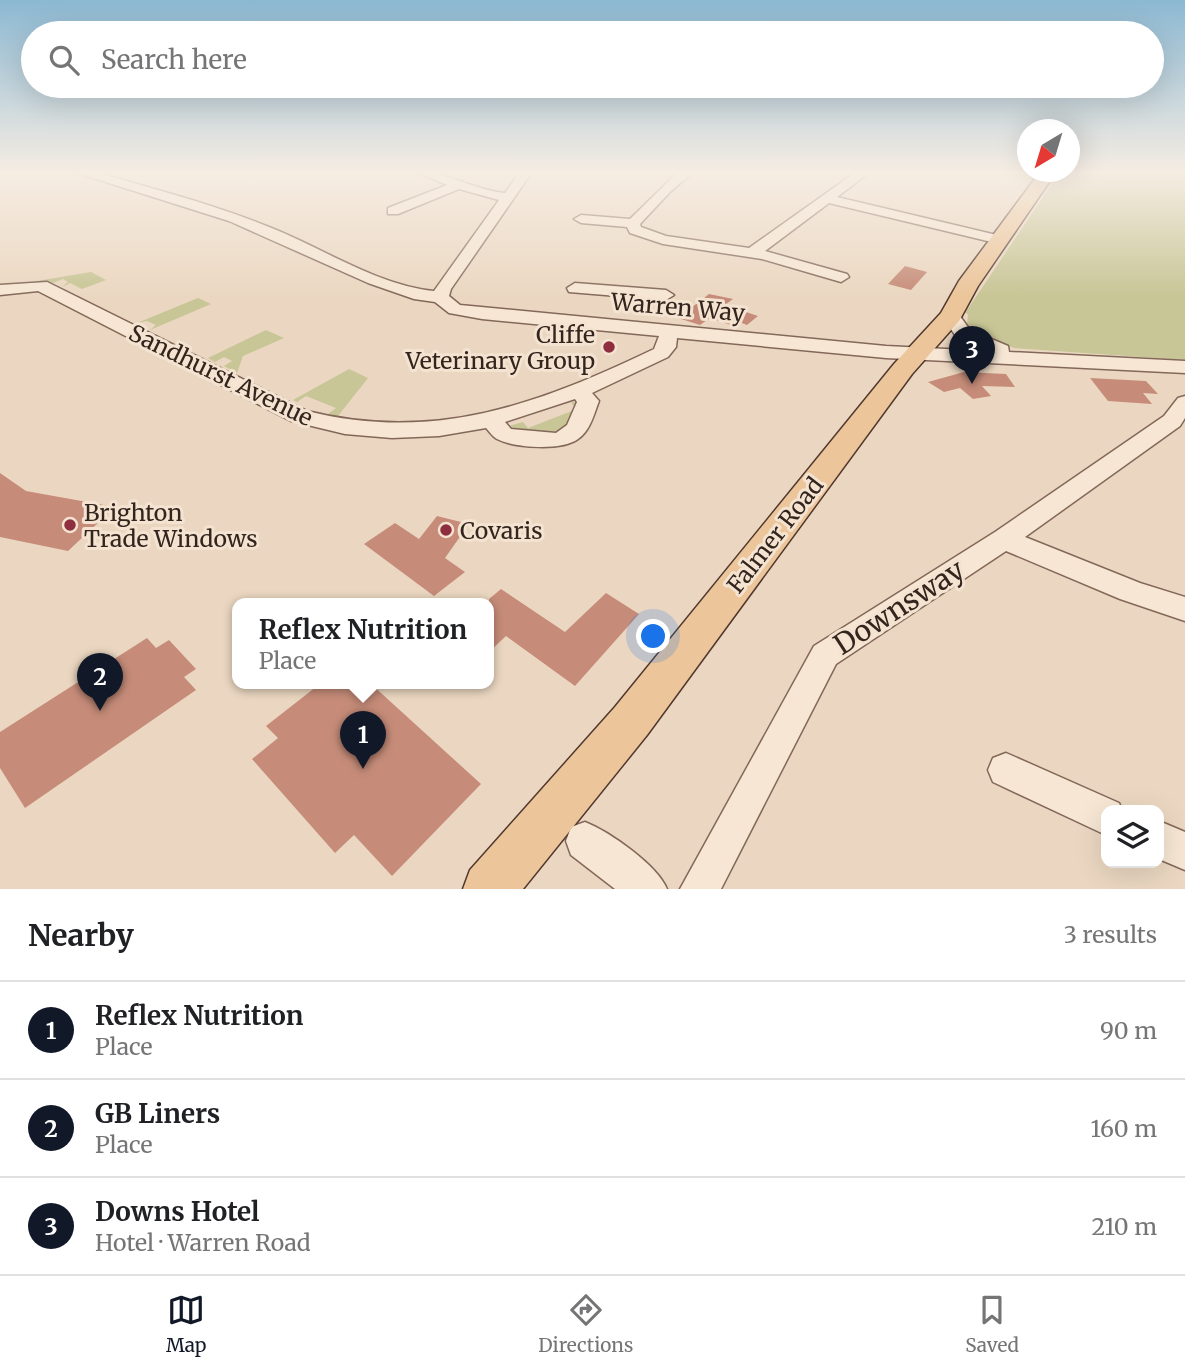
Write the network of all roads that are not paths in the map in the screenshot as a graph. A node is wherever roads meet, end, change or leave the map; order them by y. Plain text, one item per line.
1 (217, 213) edge
2 (497, 213) edge
3 (643, 213) edge
4 (807, 213) edge
5 (889, 213) edge
6 (1019, 213) edge
7 (581, 219) dead end
8 (633, 223) junction
9 (770, 225) dead end
10 (785, 229) junction
11 (801, 234) dead end
12 (1000, 240) junction
13 (752, 253) junction
14 (841, 277) dead end
15 (575, 288) dead end
16 (0, 290) edge
17 (611, 291) junction
18 (666, 295) dead end
19 (440, 297) junction
20 (951, 316) junction
21 (599, 324) junction
22 (669, 331) junction
23 (916, 354) junction
24 (1020, 358) junction
25 (1185, 367) edge
26 (578, 390) junction
27 (1185, 402) edge
28 (492, 421) junction
29 (1004, 539) junction
30 (1185, 609) edge
31 (1006, 770) dead end
32 (1101, 814) edge
33 (585, 841) dead end
34 (1164, 842) edge
35 (1185, 851) edge
36 (489, 889) edge
37 (647, 889) edge
38 (700, 889) edge

1 - 19 street, Warren Way
2 - 19 street
3 - 8 street
4 - 10 street
5 - 12 street
6 - 12 main road, Falmer Road
7 - 8 street
8 - 13 street
9 - 10 street
10 - 11 street
10 - 13 street
12 - 20 main road, Falmer Road
13 - 14 street
15 - 17 street
16 - 28 street, Sandhurst Avenue
17 - 18 street
17 - 21 street
19 - 21 street, Warren Way
20 - 23 main road, Falmer Road
20 - 24 street
21 - 22 street, Warren Way
22 - 23 street, Warren Way
22 - 26 street, Sandhurst Avenue
23 - 24 street, Warren Way
23 - 36 main road, Falmer Road
24 - 25 street, Warren Way
26 - 28 street, Sandhurst Avenue
26 - 28 street
27 - 29 street, Downsway
29 - 30 street
29 - 38 street, Downsway
31 - 32 street
33 - 37 street
34 - 35 street

